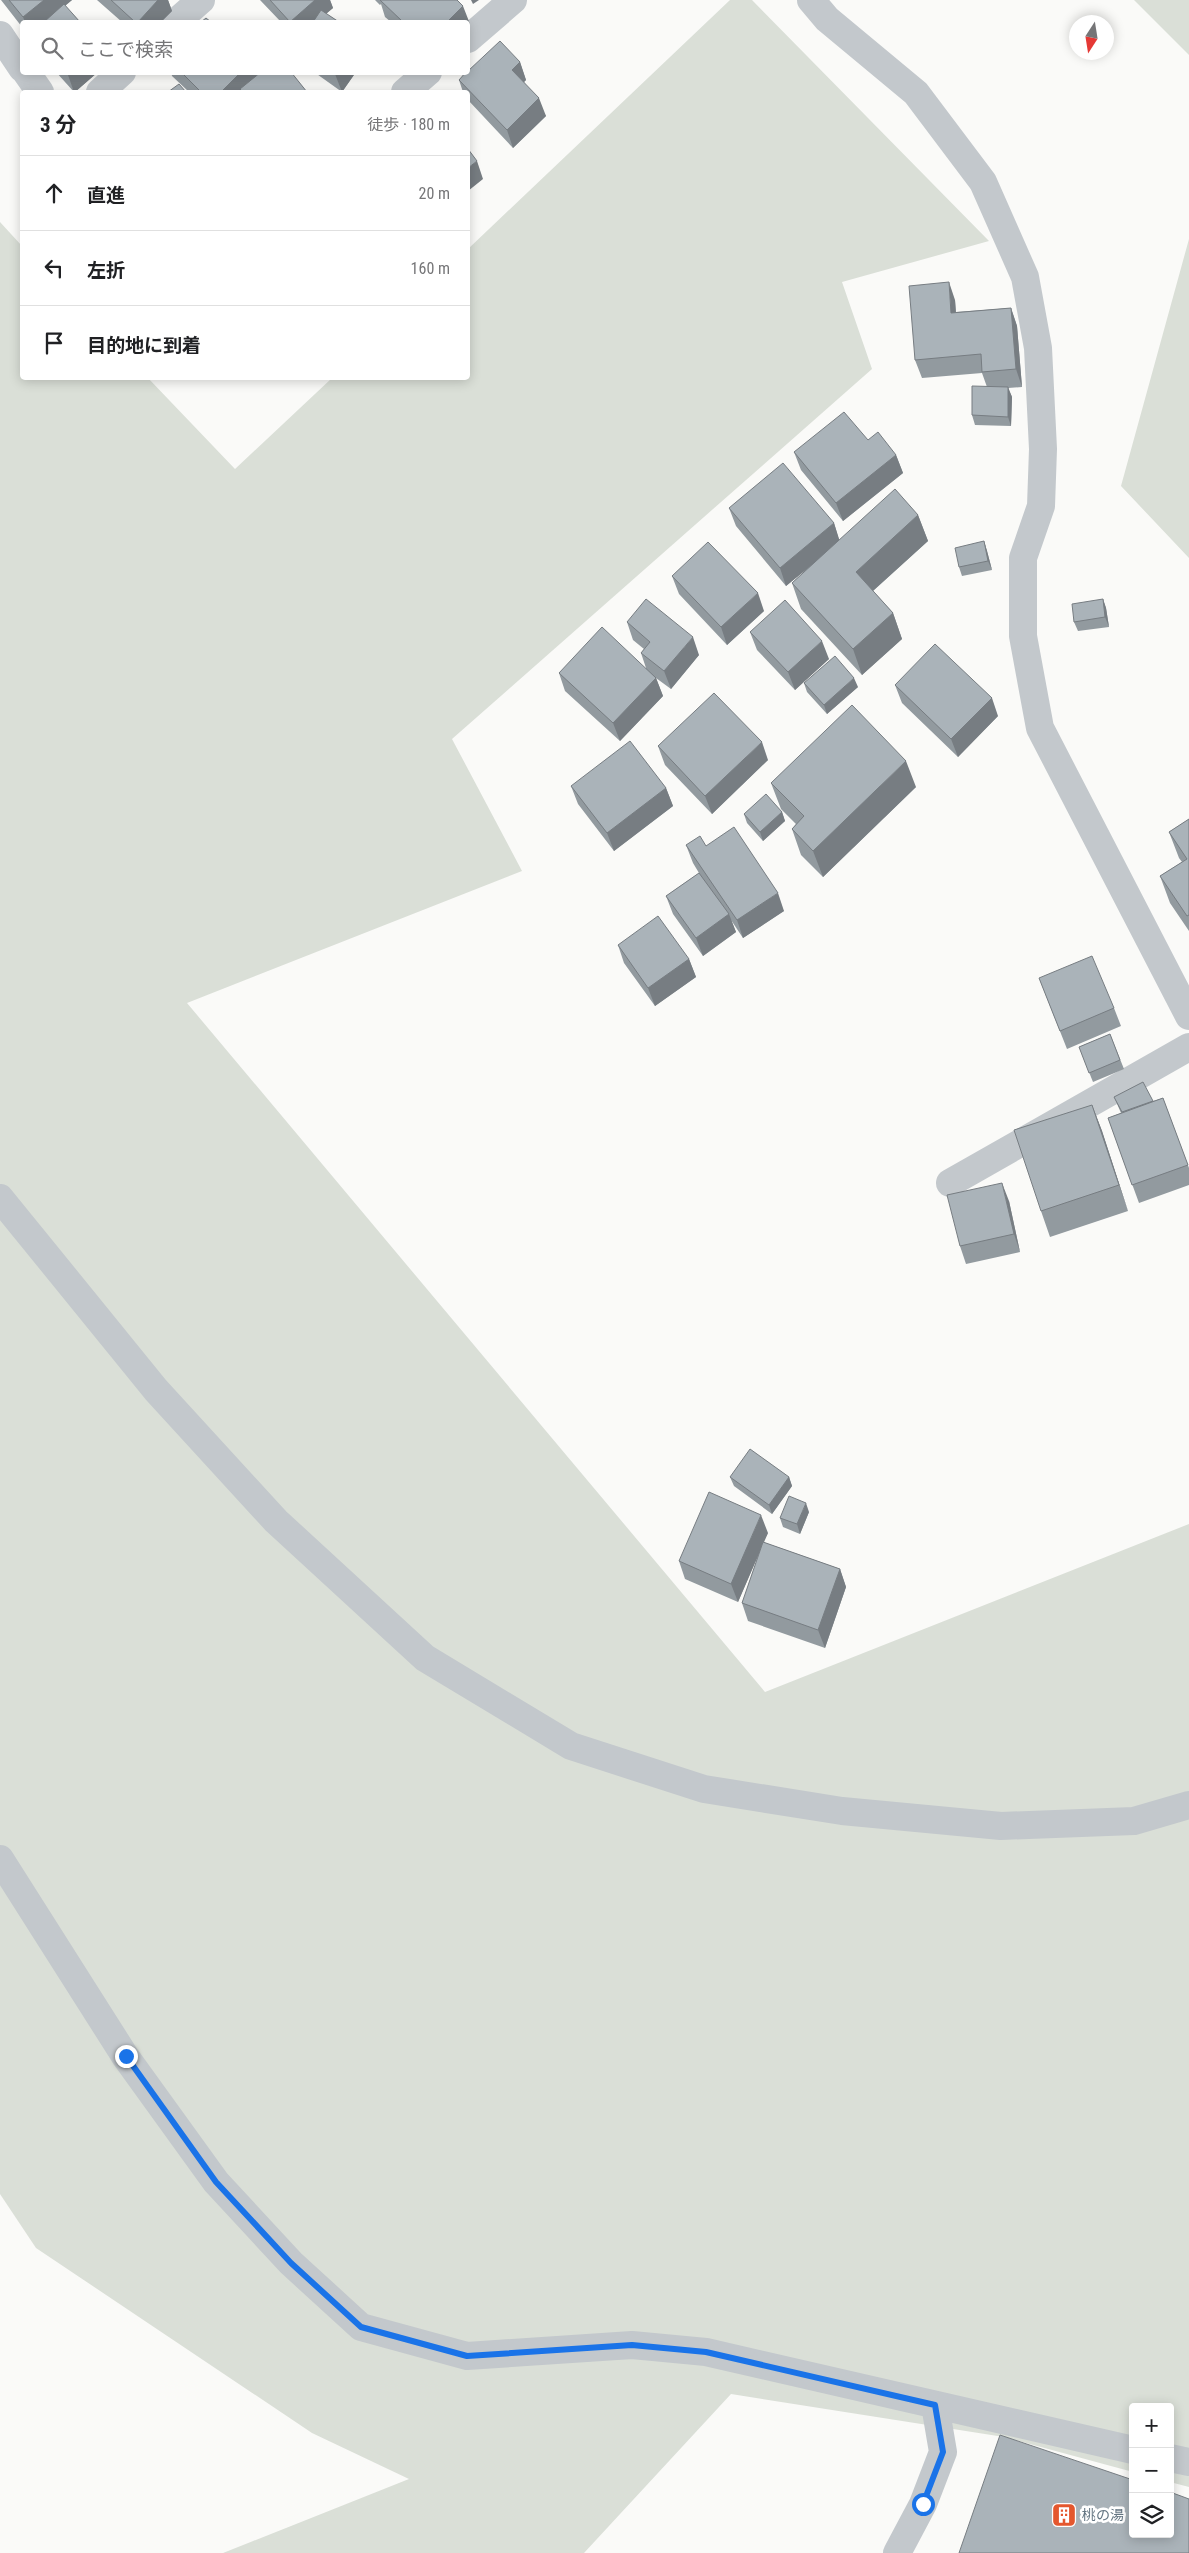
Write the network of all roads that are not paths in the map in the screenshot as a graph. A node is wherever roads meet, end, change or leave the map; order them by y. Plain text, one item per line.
1 (201, 0) edge
2 (811, 0) edge
3 (511, 1) edge
4 (178, 20) edge
5 (0, 35) edge
6 (470, 37) edge
7 (20, 65) edge
8 (28, 75) edge
9 (119, 75) edge
10 (425, 75) edge
11 (39, 90) edge
12 (102, 90) edge
13 (407, 90) edge
14 (1189, 1016) edge
15 (1189, 1047) edge
16 (950, 1183) dead end
17 (0, 1198) edge
18 (1189, 1805) edge
19 (0, 1859) edge
20 (935, 2405) junction
21 (1129, 2449) edge
22 (1174, 2459) edge
23 (1189, 2462) edge
24 (897, 2553) edge

1 - 4 street
2 - 14 street
3 - 6 street
5 - 7 street
8 - 11 street
9 - 12 street
10 - 13 street
15 - 16 street
17 - 18 street
19 - 20 street
20 - 21 street
20 - 24 street
22 - 23 street

